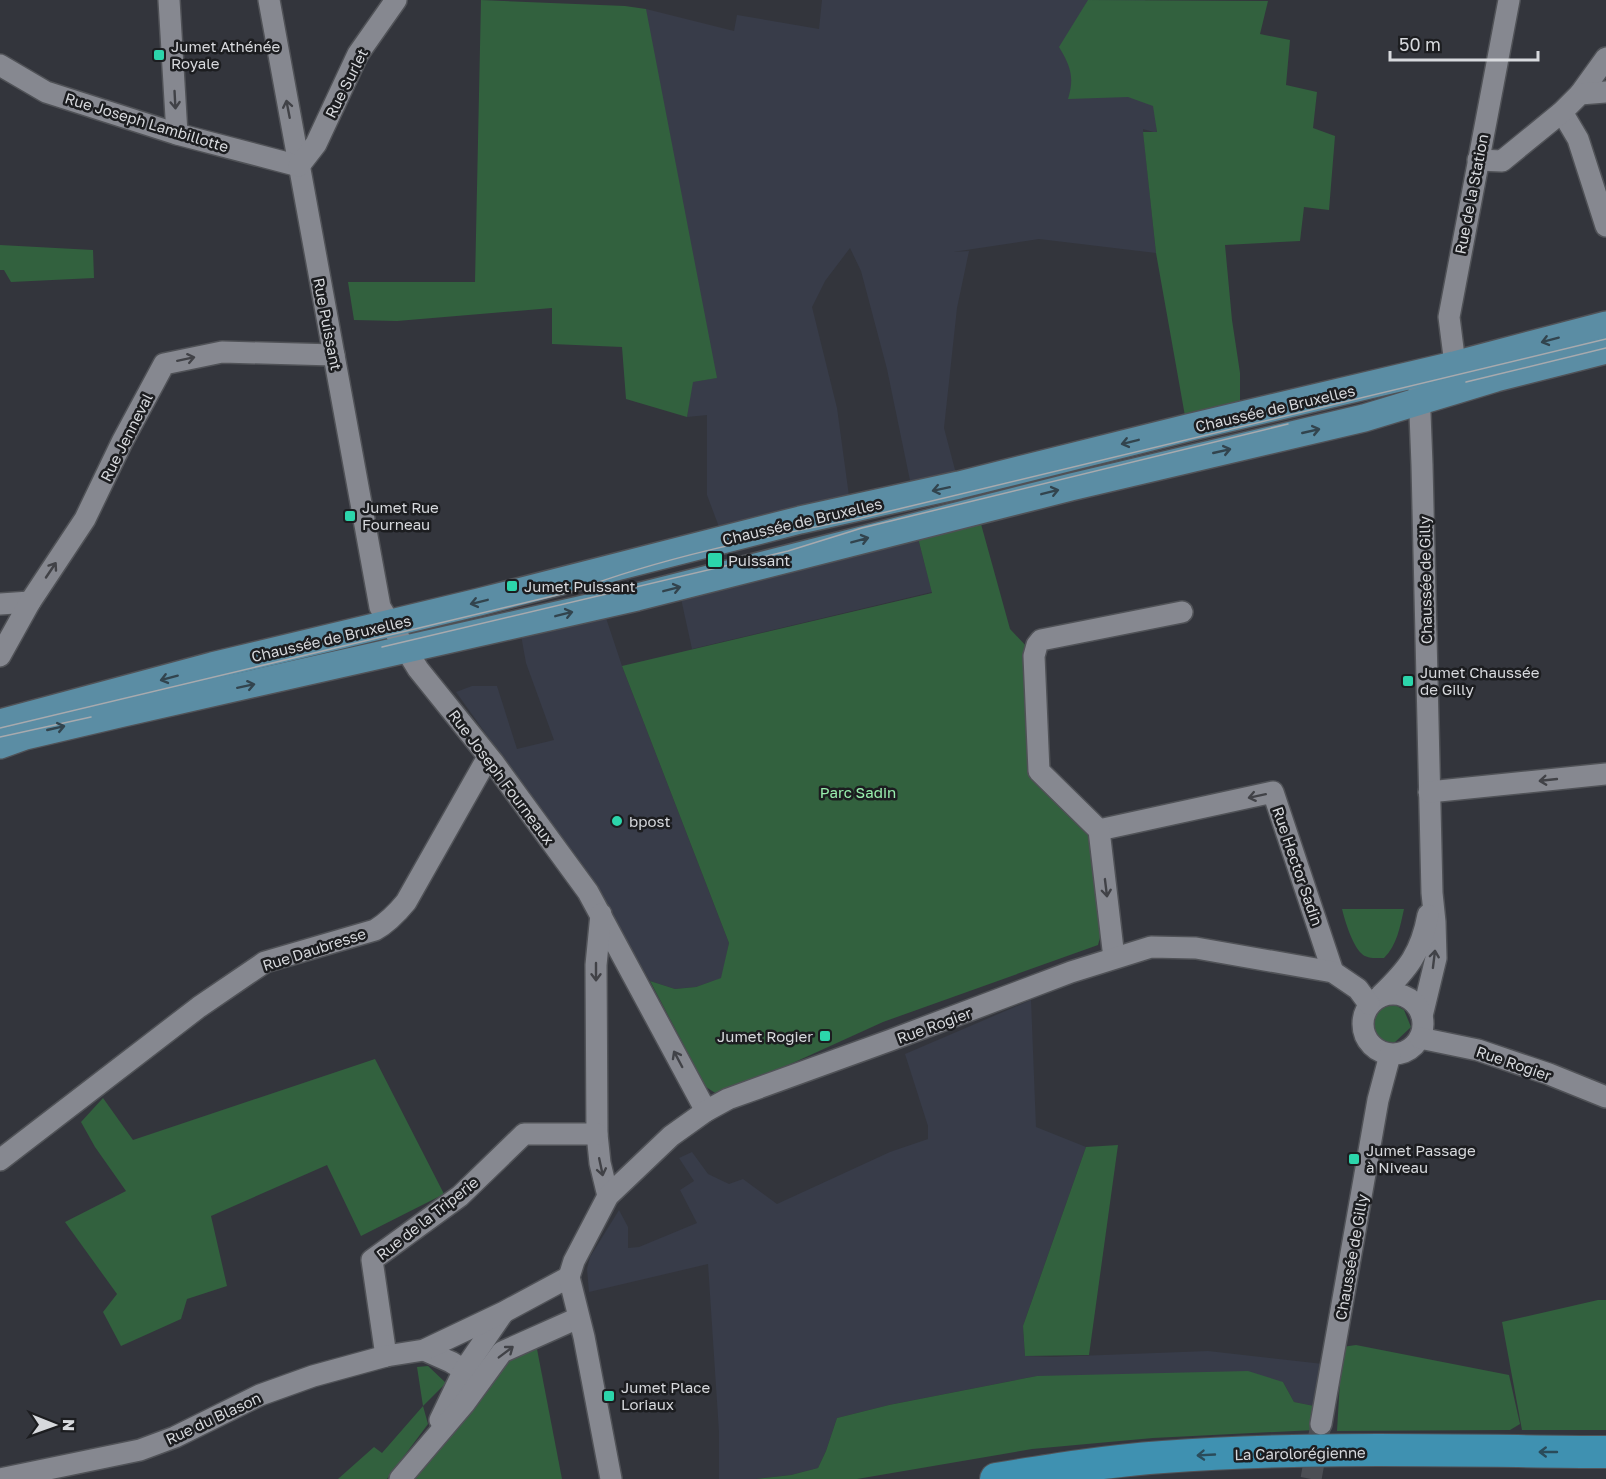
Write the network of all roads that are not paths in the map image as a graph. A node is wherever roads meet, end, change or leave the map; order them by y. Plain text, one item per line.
1 (169, 0) edge
2 (269, 0) edge
3 (396, 0) edge
4 (1509, 0) edge
5 (1606, 58) edge
6 (0, 64) edge
7 (1606, 92) edge
8 (1580, 94) junction
9 (1562, 112) junction
10 (177, 134) junction
11 (1478, 160) junction
12 (299, 166) junction
13 (1606, 226) edge
14 (1606, 325) edge
15 (1606, 350) edge
16 (334, 355) junction
17 (1418, 374) junction
18 (1456, 377) junction
19 (1419, 402) junction
20 (30, 602) junction
21 (0, 604) edge
22 (1182, 612) dead end
23 (398, 639) junction
24 (0, 656) edge
25 (0, 723) edge
26 (0, 745) edge
27 (488, 757) junction
28 (1606, 774) edge
29 (1429, 792) junction
30 (1099, 830) junction
31 (1432, 893) junction
32 (601, 914) junction
33 (1114, 958) junction
34 (1333, 972) junction
35 (1375, 1000) junction
36 (1422, 1016) junction
37 (1420, 1038) junction
38 (1390, 1054) junction
39 (1606, 1097) edge
40 (706, 1111) junction
41 (597, 1134) junction
42 (0, 1160) edge
43 (608, 1196) junction
44 (569, 1277) junction
45 (504, 1312) junction
46 (578, 1318) junction
47 (424, 1350) junction
48 (386, 1356) junction
49 (464, 1370) junction
50 (489, 1371) junction
51 (1321, 1424) tunnel mouth
52 (429, 1445) junction
53 (1606, 1452) edge
54 (0, 1479) edge
55 (400, 1479) edge
56 (611, 1479) edge
57 (996, 1479) edge

1 -> 10 street
12 -> 2 street, Rue Puissant
3 - 12 street, Rue Surlet
4 - 11 street, Rue de la Station
5 - 8 street
6 - 10 street, Rue Joseph Lambillotte
7 - 8 street
8 - 9 street
9 - 11 street
9 - 13 street
10 - 12 street, Rue Joseph Lambillotte
11 - 18 street, Rue de la Station
12 - 16 street, Rue Puissant
14 -> 18 main road, Chaussée de Bruxelles
15 - 18 main road, Chaussée de Bruxelles
20 -> 16 street, Rue Jenneval
16 - 23 street, Rue Puissant
17 - 18 main road, Chaussée de Bruxelles
17 - 19 street, Chaussée de Gilly
17 -> 23 main road, Chaussée de Bruxelles
18 - 19 main road, Chaussée de Bruxelles
23 -> 19 main road, Chaussée de Bruxelles
19 - 29 street, Chaussée de Gilly
20 - 21 street
20 - 24 street, Rue Jenneval
22 - 30 street
23 -> 25 main road, Chaussée de Bruxelles
26 -> 23 main road, Chaussée de Bruxelles
23 - 27 street, Rue Joseph Fourneaux
27 - 32 street, Rue Joseph Fourneaux
27 - 42 street, Rue Daubresse
28 -> 29 street
29 - 31 street, Chaussée de Gilly
30 -> 33 street
34 -> 30 street, Rue Hector Sadin
31 - 35 street, Chaussée de Gilly
36 -> 31 street, Chaussée de Gilly
40 -> 32 street, Rue Joseph Fourneaux
32 -> 41 street
33 - 34 street, Rue Rogier
33 - 40 street, Rue Rogier
34 - 35 street, Rue Rogier
35 - 36 street
35 - 38 street
36 - 37 street
37 - 38 street
37 - 39 street, Rue Rogier
38 - 51 street, Chaussée de Gilly
40 - 43 street, Rue Rogier
41 -> 43 street
41 - 48 street, Rue de la Triperie
43 - 44 street, Rue Rogier
44 - 45 street, Rue du Blason
44 - 46 street
45 - 47 street, Rue du Blason
45 - 49 street
50 -> 46 street
46 - 56 street
47 - 48 street, Rue du Blason
47 - 49 street
48 - 54 street, Rue du Blason
49 - 50 street
49 - 52 street
50 - 52 street
52 - 55 street
53 -> 57 highway, La Carolorégienne

